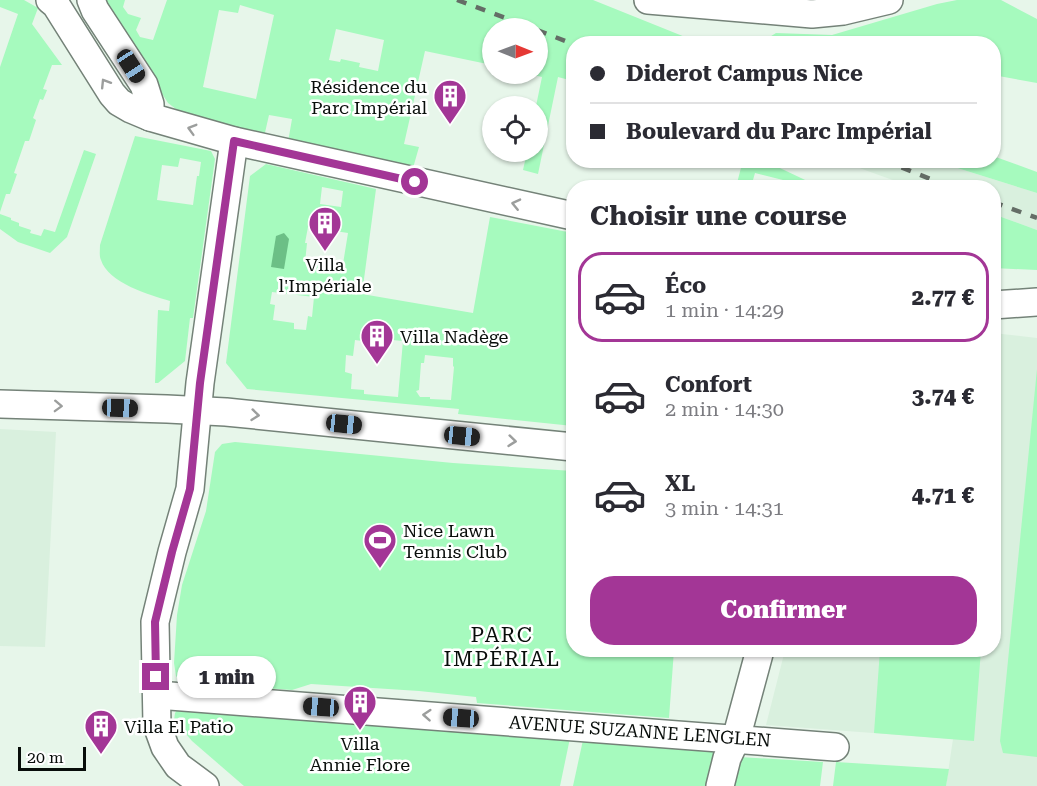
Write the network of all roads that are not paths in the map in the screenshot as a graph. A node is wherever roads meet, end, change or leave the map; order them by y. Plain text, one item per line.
1 (50, 0) edge
2 (91, 0) edge
3 (648, 0) edge
4 (889, 0) edge
5 (732, 4) edge
6 (150, 117) junction
7 (234, 141) junction
8 (566, 214) edge
9 (1037, 302) edge
10 (1001, 304) edge
11 (1001, 320) edge
12 (1037, 320) edge
13 (0, 404) edge
14 (197, 411) junction
15 (566, 446) edge
16 (758, 657) edge
17 (157, 695) junction
18 (736, 739) junction
19 (835, 747) dead end
20 (205, 786) edge
21 (720, 786) edge

6 -> 1 street
2 - 6 street
3 - 5 street
4 - 5 street
7 -> 6 street
8 -> 7 street
7 - 14 street
9 - 10 street
11 - 12 street
13 -> 14 street
14 -> 15 street
14 - 17 street
16 - 18 street
18 -> 17 street, AVENUE SUZANNE LENGLEN
17 - 20 street
18 - 19 street, AVENUE SUZANNE LENGLEN
18 - 21 street

